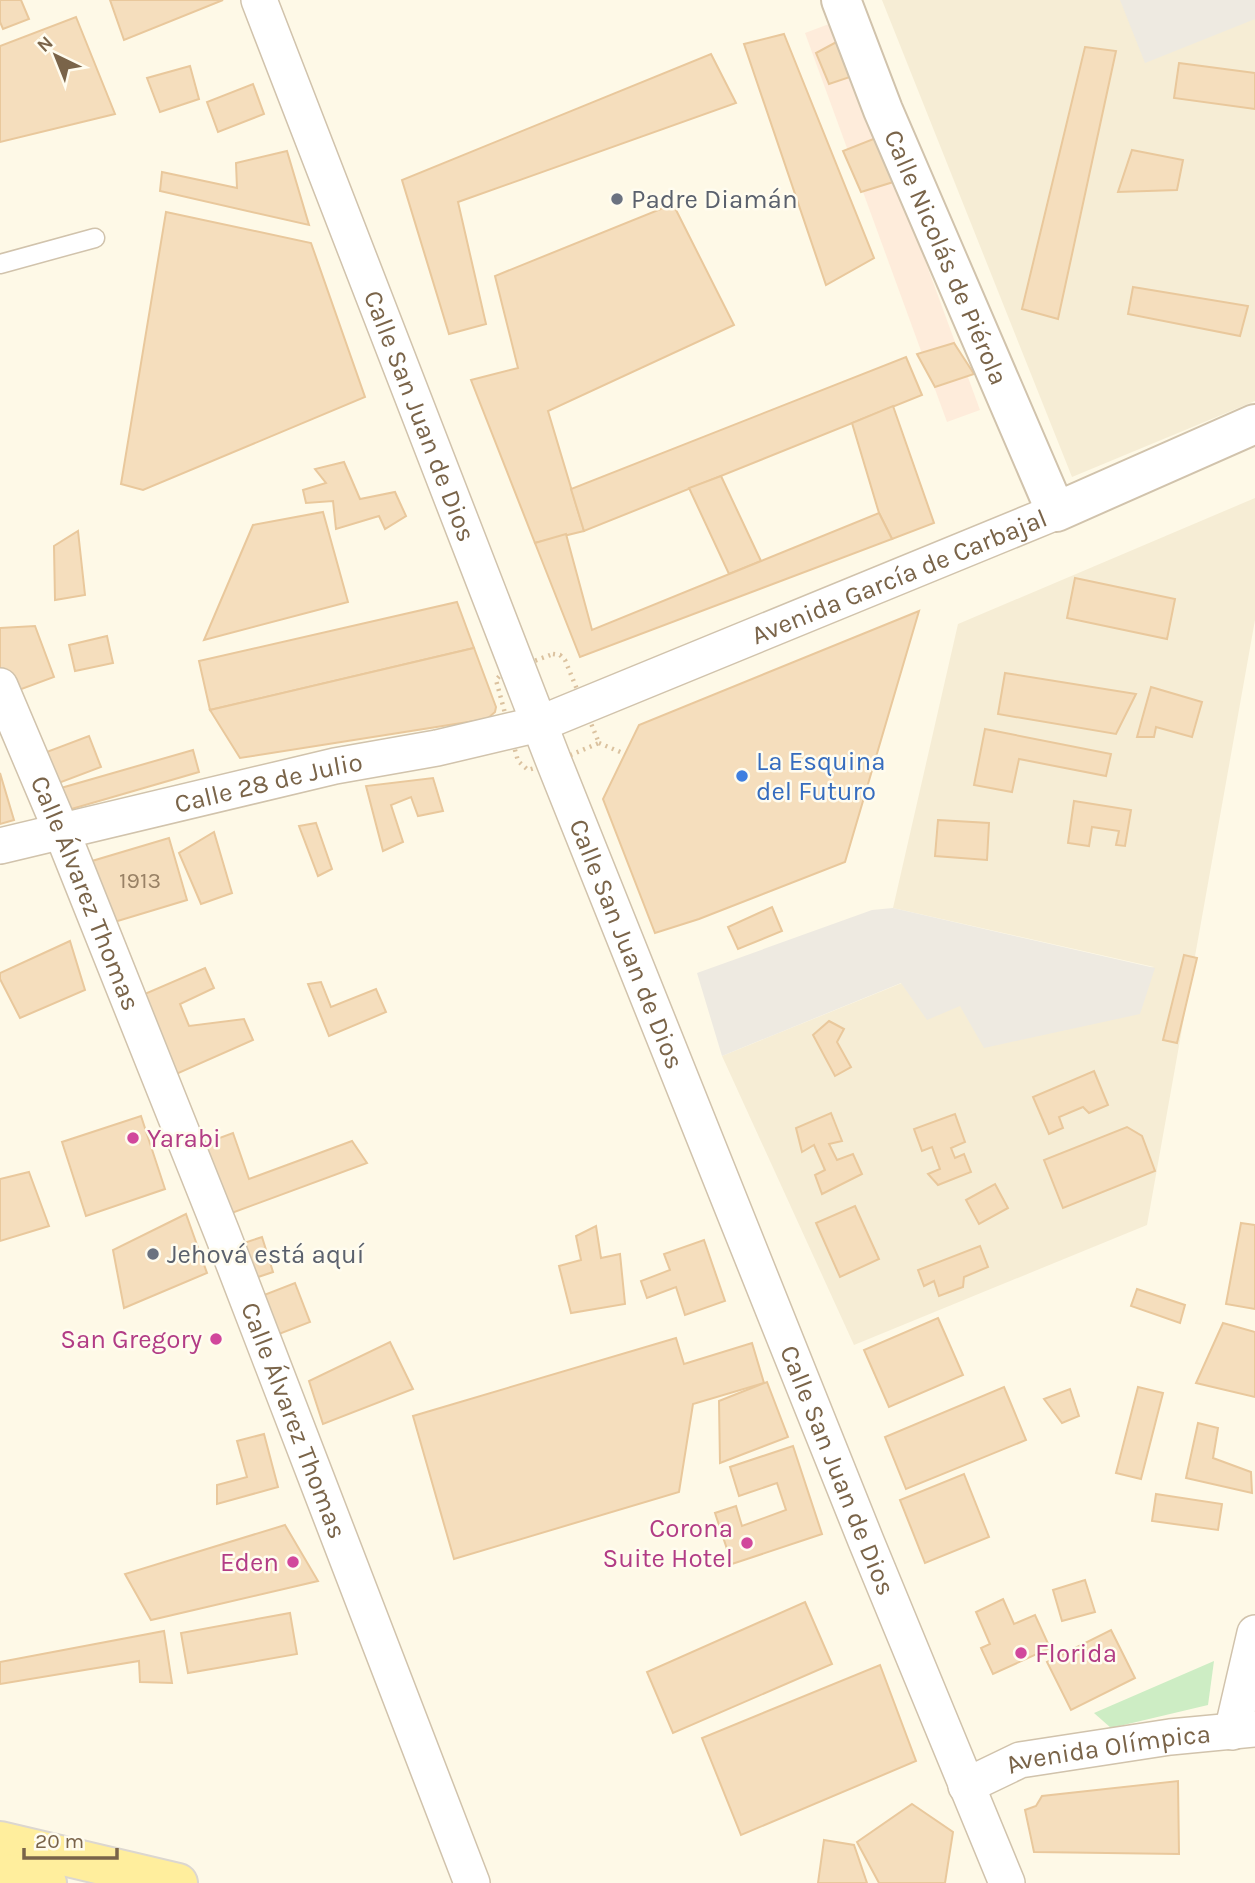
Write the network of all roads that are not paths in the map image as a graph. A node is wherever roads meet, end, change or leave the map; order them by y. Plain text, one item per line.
1 (259, 0) edge
2 (841, 0) edge
3 (95, 237) dead end
4 (0, 264) edge
5 (1255, 424) edge
6 (1056, 512) junction
7 (0, 686) edge
8 (539, 724) junction
9 (61, 830) junction
10 (0, 846) edge
11 (1255, 1633) edge
12 (1243, 1730) edge
13 (966, 1786) junction
14 (0, 1841) edge
15 (0, 1872) edge
16 (47, 1883) edge
17 (178, 1883) edge
18 (472, 1883) edge
19 (1007, 1883) edge

1 - 8 street, Calle San Juan de Dios
2 - 6 street, Calle Nicolás de Piérola
3 - 4 lane
5 - 6 street, Avenida García de Carbajal
6 - 8 street, Avenida García de Carbajal
7 - 9 street, Calle Álvarez Thomas
8 - 9 street, Calle 28 de Julio
8 - 13 street, Calle San Juan de Dios
9 - 10 street, Calle 28 de Julio
9 - 18 street, Calle Álvarez Thomas
11 - 12 street
12 - 13 street, Avenida Olímpica
13 - 19 street, Calle San Juan de Dios
14 - 17 main road
15 - 16 main road

